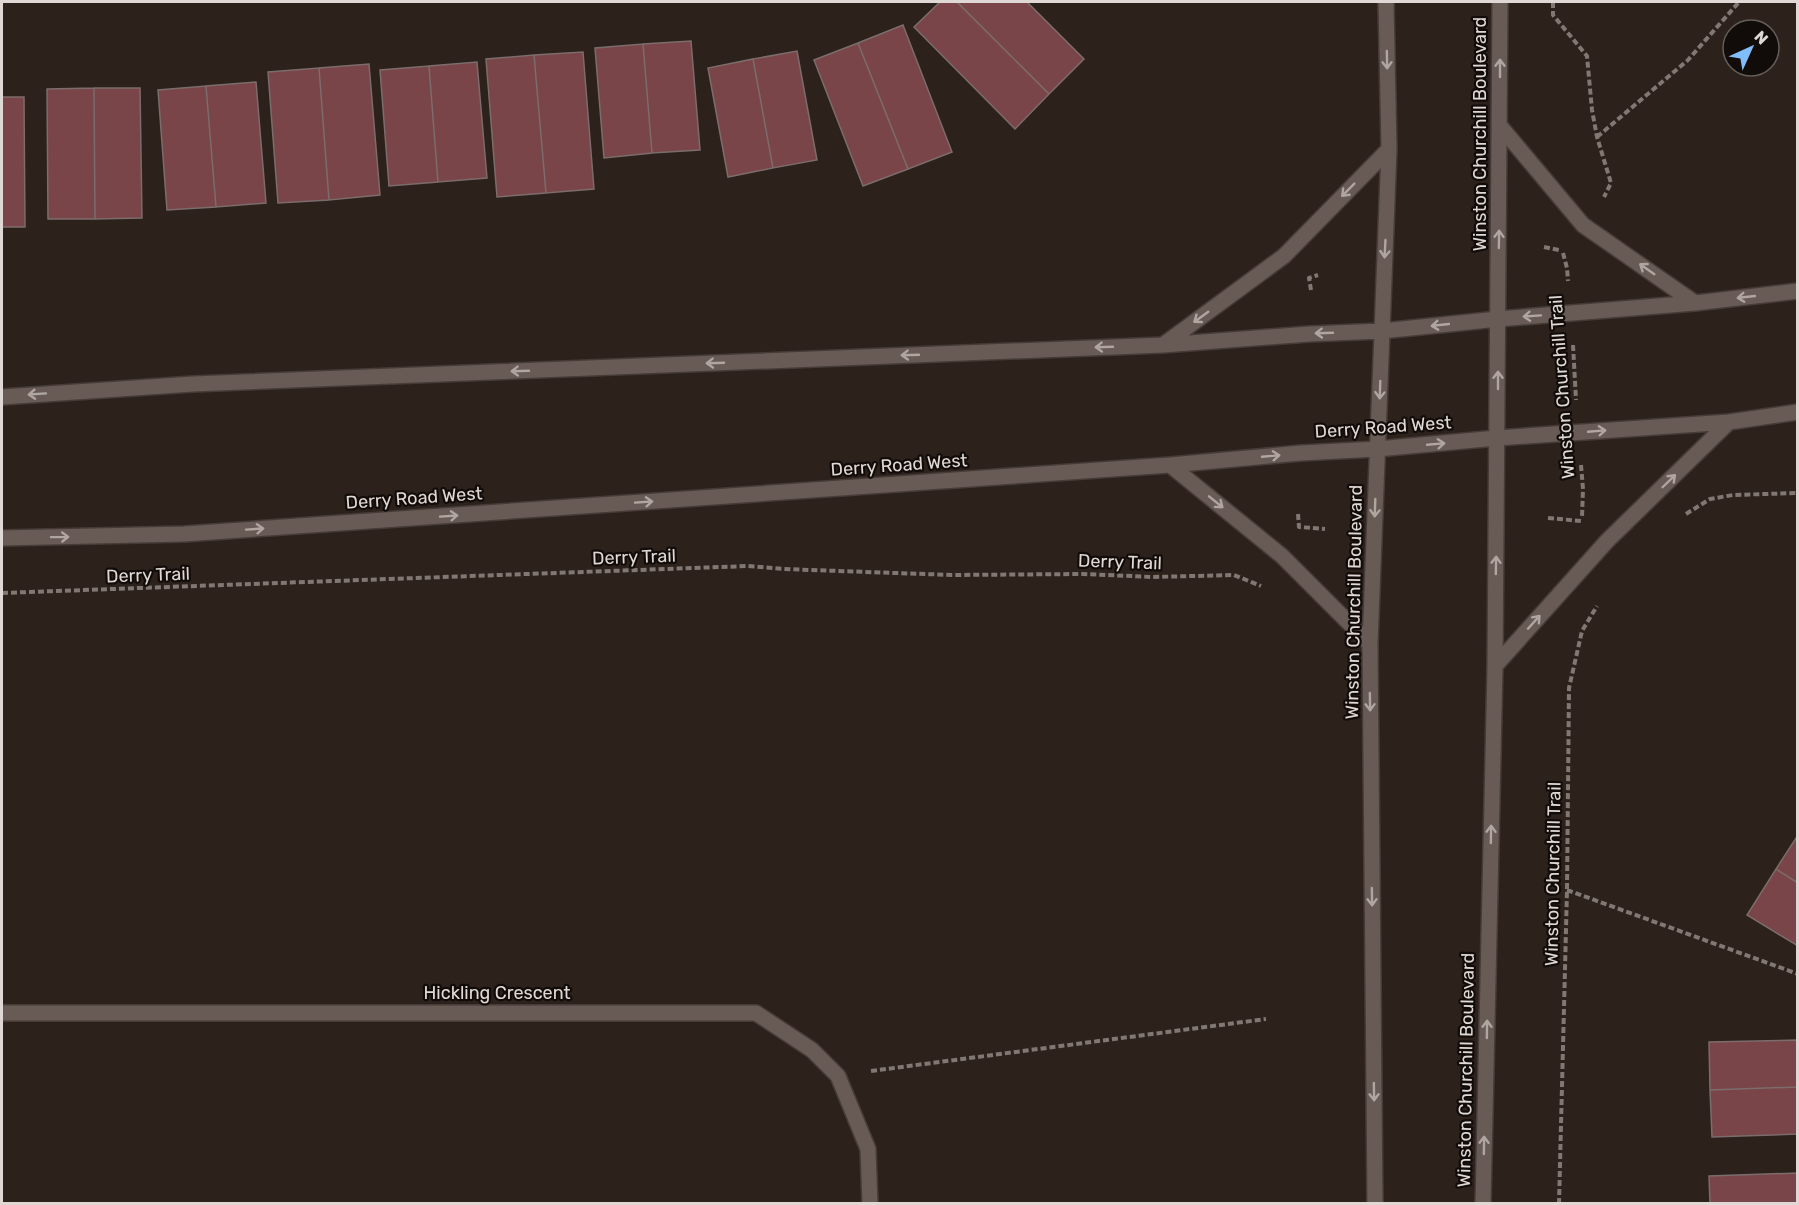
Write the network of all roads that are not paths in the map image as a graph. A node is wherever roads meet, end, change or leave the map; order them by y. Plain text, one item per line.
1 (1386, 2) edge
2 (1500, 2) edge
3 (1500, 126) junction
4 (1389, 149) junction
5 (1797, 291) edge
6 (1695, 303) junction
7 (1498, 319) junction
8 (1382, 331) junction
9 (1163, 345) junction
10 (2, 397) edge
11 (1797, 412) edge
12 (1729, 422) junction
13 (1497, 438) junction
14 (1377, 449) junction
15 (1170, 465) junction
16 (2, 538) edge
17 (1370, 644) junction
18 (1495, 666) junction
19 (2, 1013) edge
20 (870, 1203) edge
21 (1375, 1203) edge
22 (1483, 1203) edge

1 -> 4 main road, Winston Churchill Boulevard
3 -> 2 main road, Winston Churchill Boulevard
6 -> 3 main road
7 -> 3 main road, Winston Churchill Boulevard
4 -> 8 main road, Winston Churchill Boulevard
4 -> 9 main road
5 -> 6 main road
6 -> 7 main road
7 -> 8 main road
13 -> 7 main road, Winston Churchill Boulevard
8 -> 9 main road
8 -> 14 main road, Winston Churchill Boulevard
9 -> 10 main road
11 - 12 main road, Derry Road West
13 -> 12 main road, Derry Road West
18 -> 12 main road
14 -> 13 main road, Derry Road West
18 -> 13 main road, Winston Churchill Boulevard
15 -> 14 main road, Derry Road West
14 -> 17 main road, Winston Churchill Boulevard
16 -> 15 main road, Derry Road West
15 -> 17 main road
17 -> 21 main road, Winston Churchill Boulevard
22 -> 18 main road, Winston Churchill Boulevard
19 - 20 main road, Hickling Crescent

